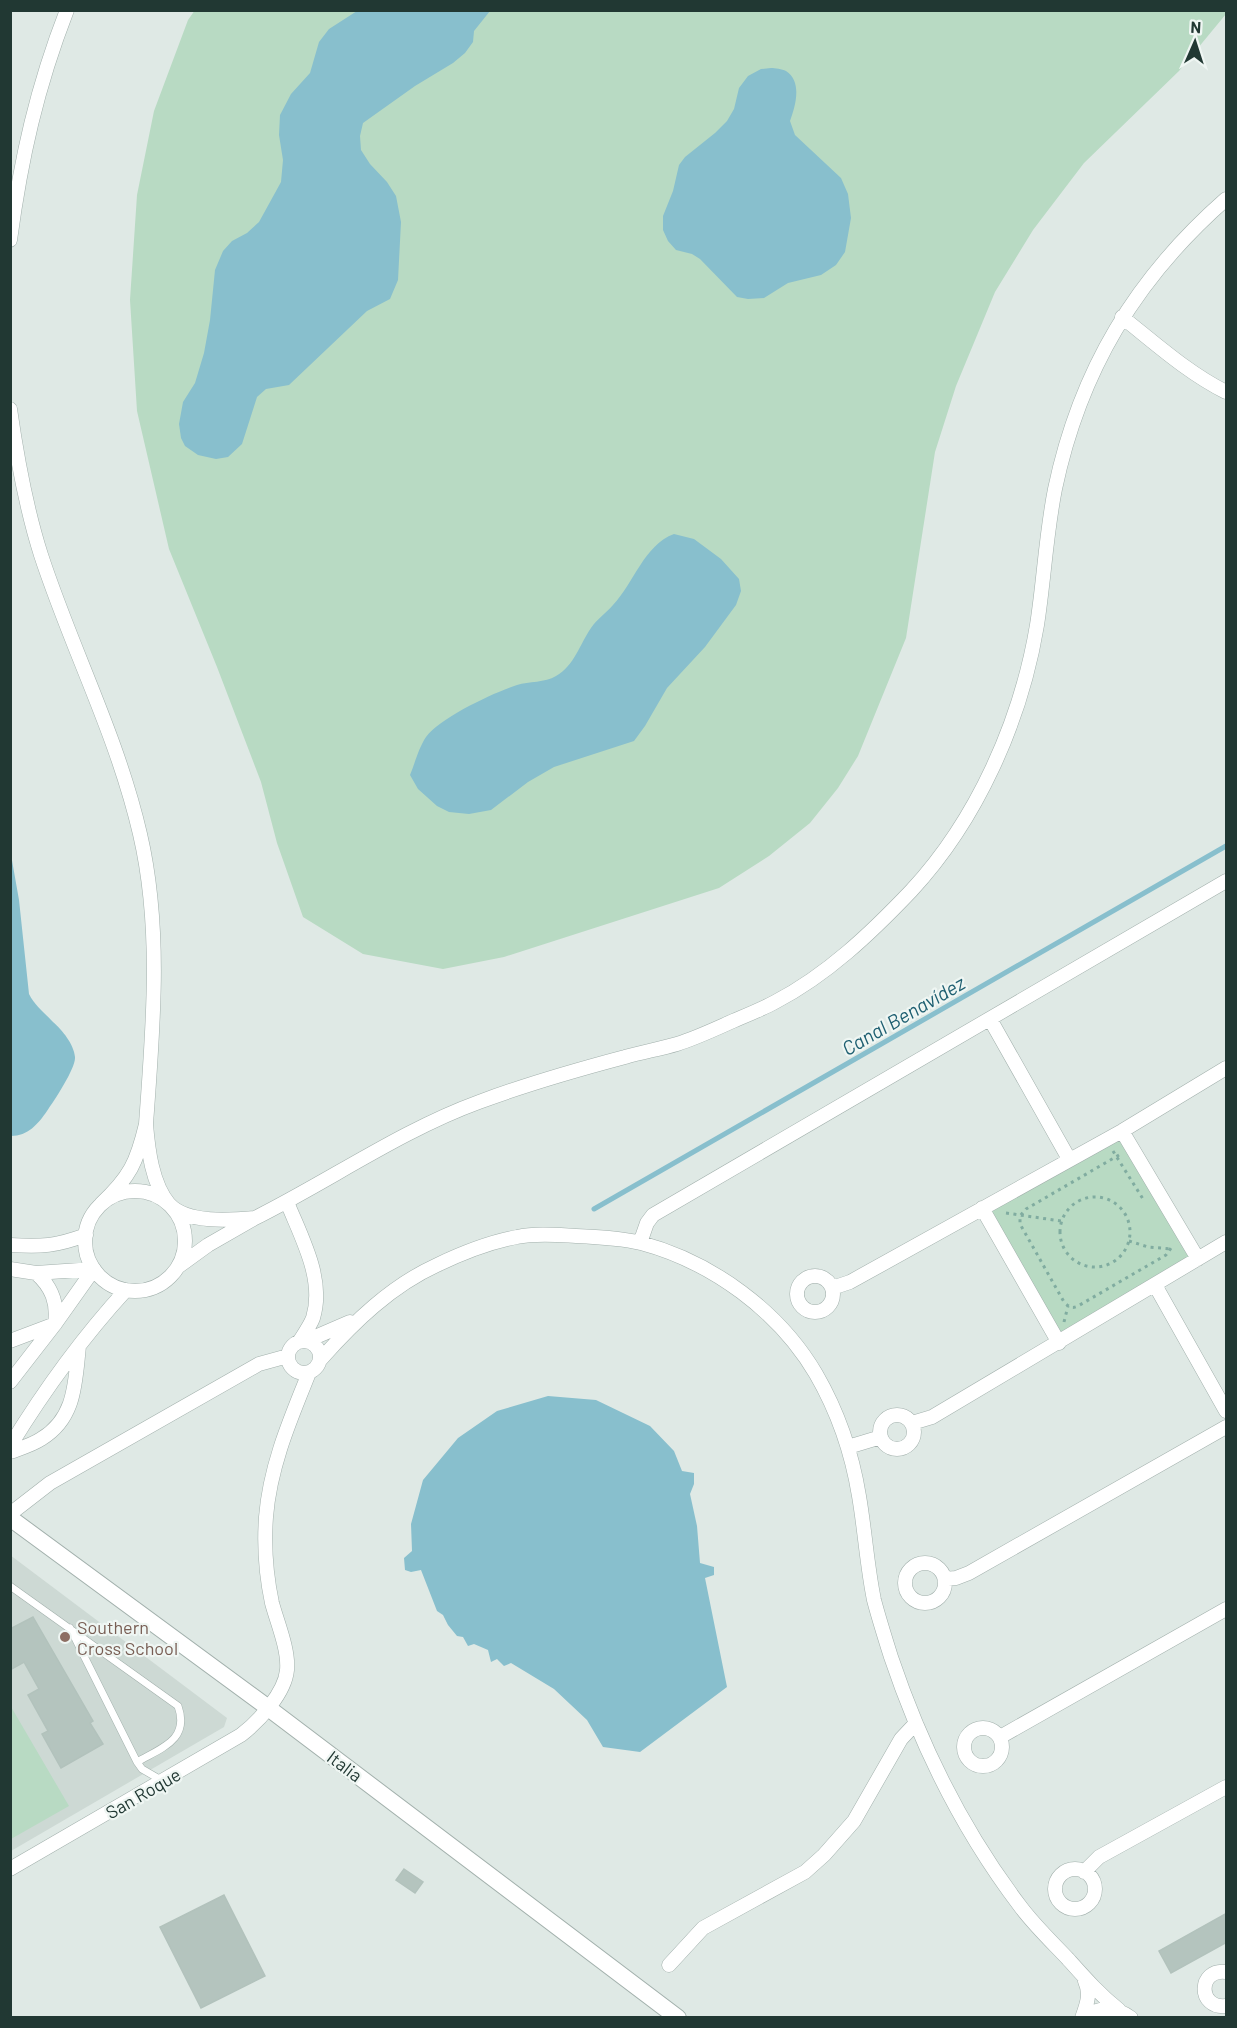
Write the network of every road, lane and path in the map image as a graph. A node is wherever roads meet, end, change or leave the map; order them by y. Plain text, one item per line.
1 (67, 10) edge
2 (1227, 199) edge
3 (10, 240) edge
4 (1122, 317) junction
5 (1227, 392) edge
6 (10, 409) edge
7 (1223, 887) edge
8 (990, 1019) junction
9 (1227, 1068) edge
10 (146, 1124) junction
11 (1122, 1131) junction
12 (1069, 1159) junction
13 (287, 1202) junction
14 (101, 1204) junction
15 (170, 1205) junction
16 (1147, 1206) dead end
17 (982, 1208) junction
18 (1020, 1216) junction
19 (255, 1218) junction
20 (1061, 1221) junction
21 (86, 1235) junction
22 (1129, 1241) junction
23 (1227, 1242) edge
24 (640, 1243) junction
25 (10, 1245) edge
26 (1171, 1247) junction
27 (1198, 1259) junction
28 (179, 1266) junction
29 (10, 1269) edge
30 (94, 1269) junction
31 (36, 1273) junction
32 (1155, 1285) junction
33 (832, 1288) dead end
34 (126, 1290) junction
35 (363, 1316) junction
36 (55, 1324) junction
37 (10, 1341) edge
38 (303, 1342) junction
39 (1059, 1343) junction
40 (79, 1344) junction
41 (288, 1356) junction
42 (321, 1359) junction
43 (309, 1373) junction
44 (10, 1382) edge
45 (1227, 1411) edge
46 (912, 1423) junction
47 (1227, 1427) edge
48 (881, 1437) junction
49 (10, 1446) edge
50 (848, 1447) junction
51 (10, 1452) edge
52 (10, 1516) edge
53 (945, 1579) dead end
54 (10, 1586) edge
55 (1227, 1609) edge
56 (70, 1628) junction
57 (267, 1707) junction
58 (916, 1723) junction
59 (1000, 1737) dead end
60 (137, 1762) junction
61 (163, 1781) junction
62 (1227, 1787) edge
63 (10, 1869) edge
64 (1084, 1872) dead end
65 (669, 1965) dead end
66 (1227, 1972) edge
67 (1085, 1981) junction
68 (1227, 2006) edge
69 (1125, 2014) edge
70 (678, 2018) edge
71 (1083, 2018) edge

1 - 3 street
2 - 4 street
4 - 5 street
4 - 13 street
6 - 10 street
7 - 8 street
8 - 12 street
8 - 24 street
9 - 11 street
10 - 14 street
10 - 15 street
11 - 12 street
11 - 27 street
12 - 17 street
13 - 19 street
13 - 38 street
14 - 15 street
14 - 21 street
15 - 19 street
15 - 28 street
16 - 18 path
17 - 18 path
17 - 33 street
17 - 39 street
18 - 20 path
18 - 26 path
19 - 28 street
20 - 22 path
20 - 22 path
21 - 25 street
21 - 30 street
22 - 26 path
23 - 27 street
24 - 35 street
24 - 50 street
26 - 27 path
27 - 32 street
28 - 34 street
29 - 31 street
30 - 31 street
30 - 34 street
30 - 36 street
31 - 36 street
32 - 39 street
32 - 45 street
34 - 40 street
35 - 38 street
35 - 42 street
36 - 37 street
36 - 44 street
38 - 41 street
38 - 42 street
39 - 46 street
40 - 49 street
40 - 51 street
41 - 43 street
41 - 52 street
42 - 43 street
43 - 57 street, San Roque
46 - 48 street
46 - 48 street
47 - 53 street
48 - 50 street
50 - 58 street
52 - 57 street, Italia
54 - 56 lane
55 - 59 street
56 - 60 lane
56 - 60 lane
57 - 61 street, San Roque
57 - 70 street, Italia
58 - 65 street
58 - 67 street
60 - 61 lane
61 - 63 street, San Roque
62 - 64 street
66 - 68 street
67 - 69 street
67 - 71 street
69 - 71 street

